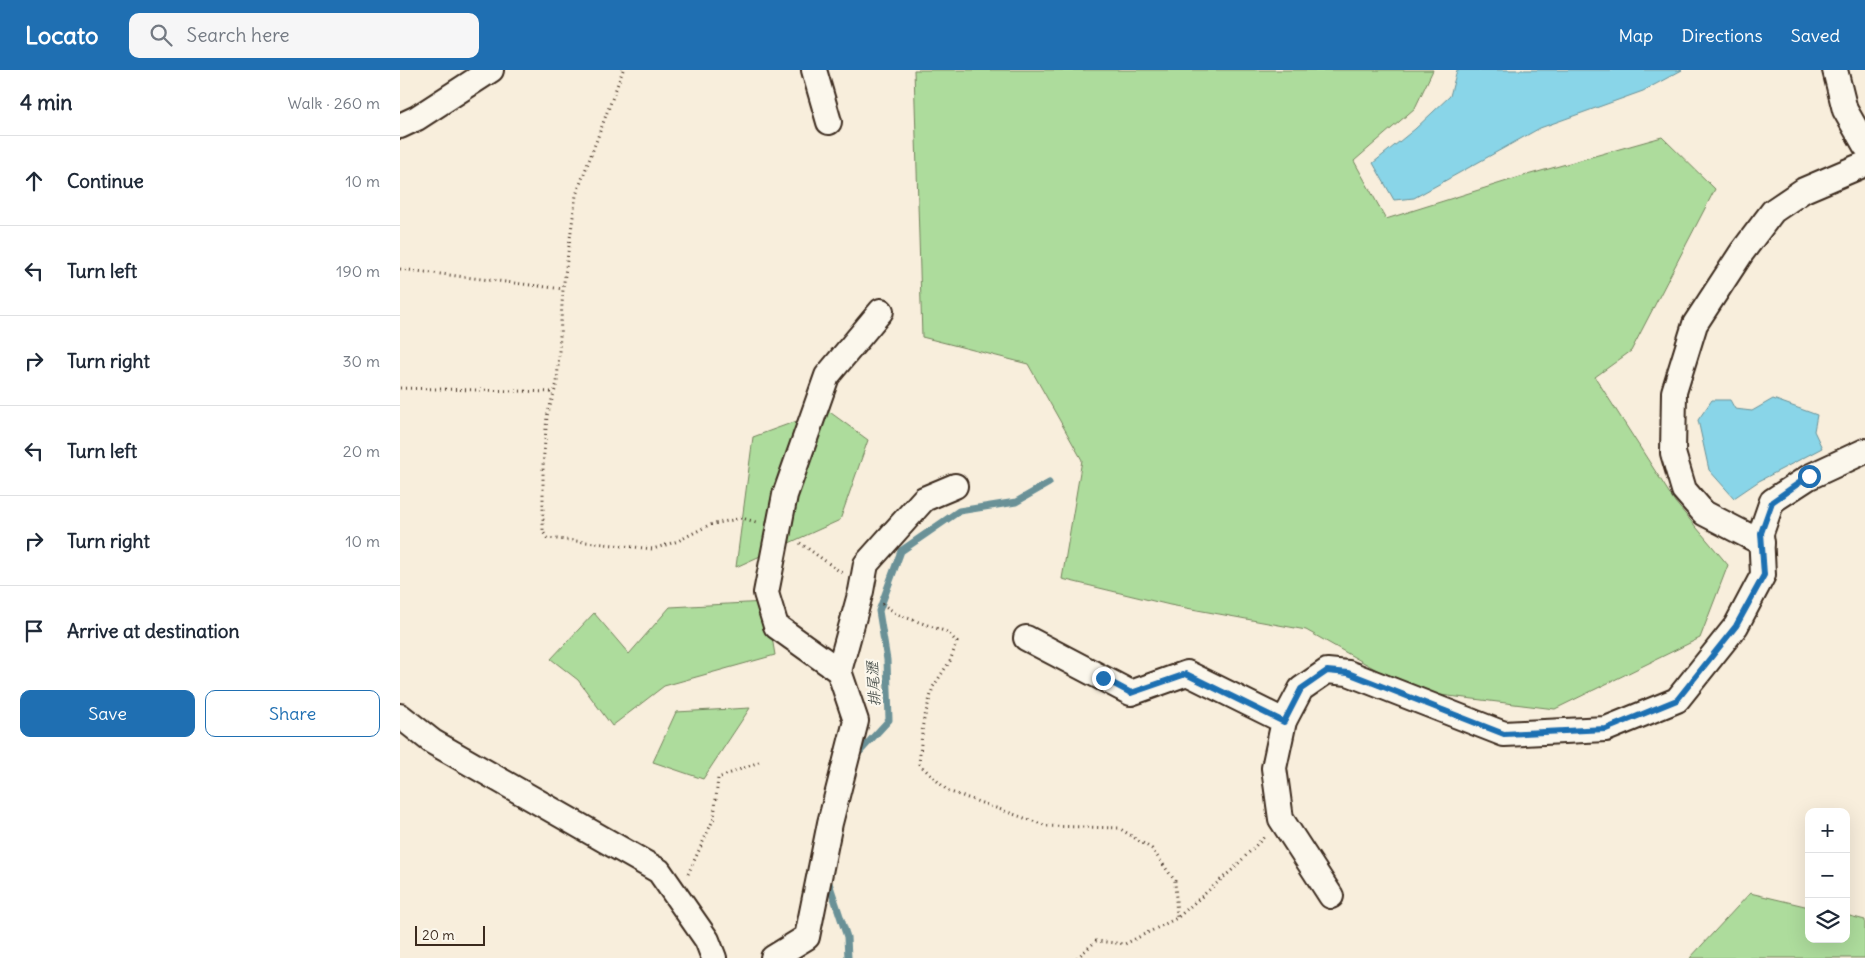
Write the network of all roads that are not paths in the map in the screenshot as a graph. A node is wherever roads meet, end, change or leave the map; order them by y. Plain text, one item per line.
1 (490, 70) edge
2 (814, 70) edge
3 (1835, 70) edge
4 (829, 122) dead end
5 (400, 126) edge
6 (1865, 145) edge
7 (1865, 164) edge
8 (881, 311) dead end
9 (1865, 451) edge
10 (955, 486) dead end
11 (1762, 543) junction
12 (1026, 638) dead end
13 (839, 671) junction
14 (400, 716) edge
15 (1284, 722) junction
16 (1331, 896) dead end
17 (714, 958) edge
18 (773, 958) edge

1 - 5 street
2 - 4 street
3 - 6 street
7 - 11 street
8 - 13 street
9 - 11 street
10 - 13 street
11 - 15 street
12 - 15 street
13 - 18 street
14 - 17 street
15 - 16 street

